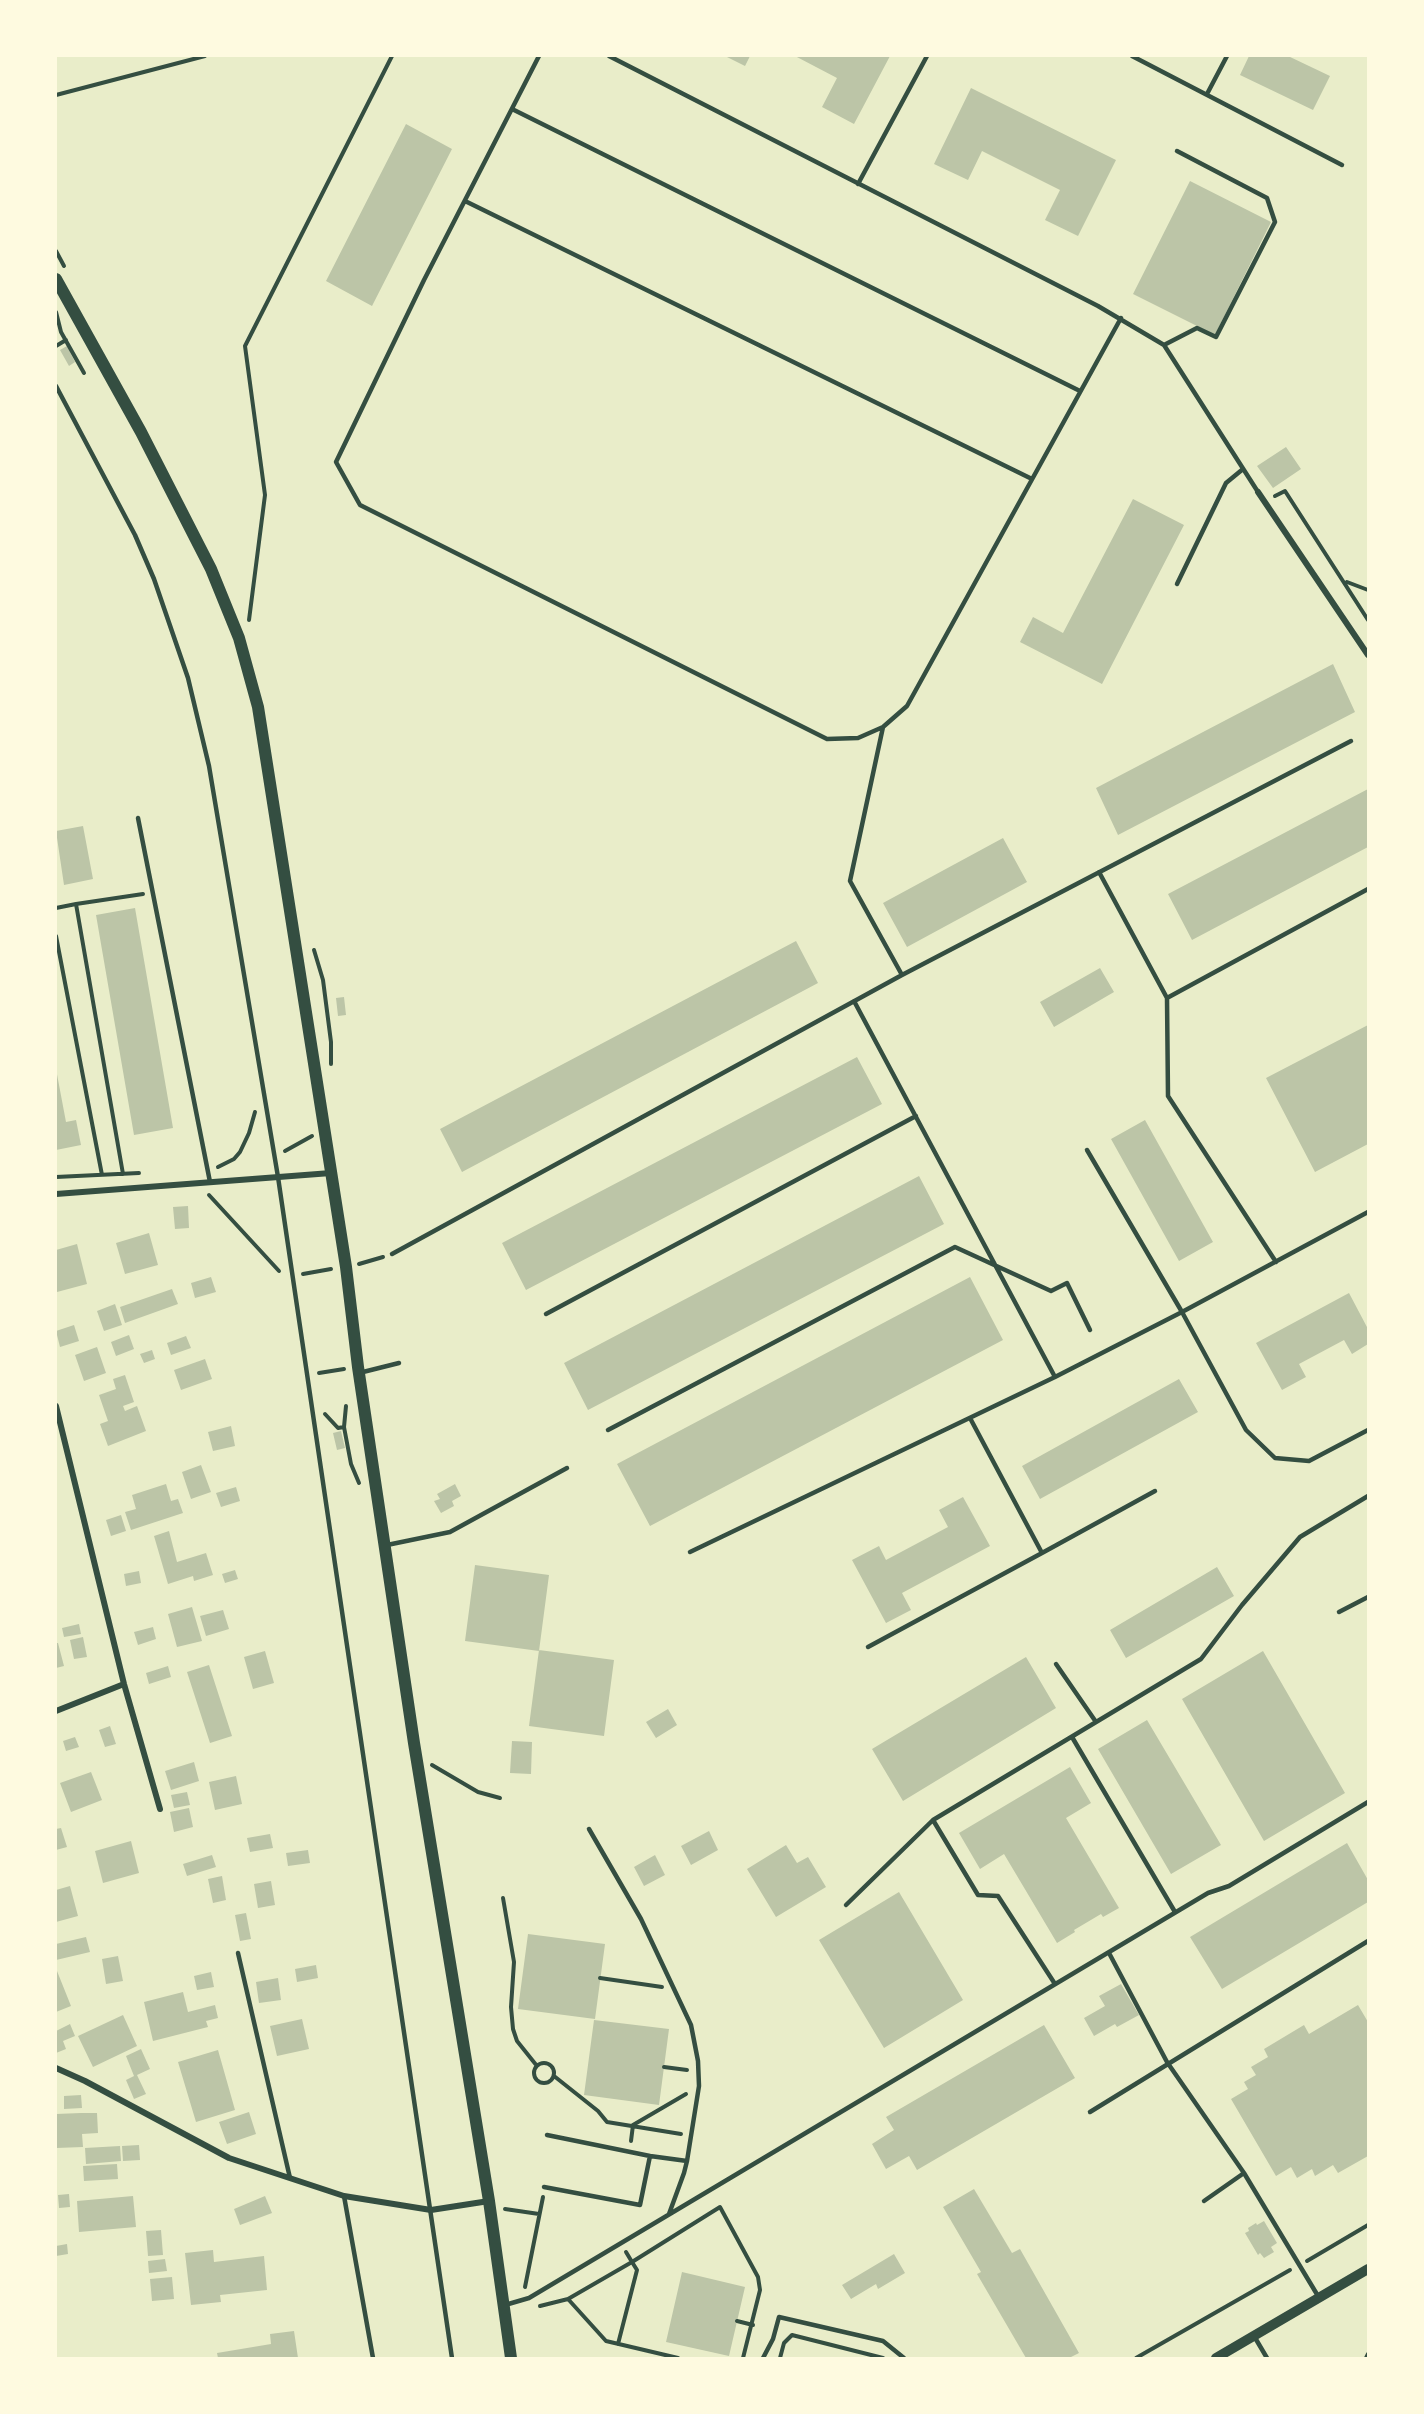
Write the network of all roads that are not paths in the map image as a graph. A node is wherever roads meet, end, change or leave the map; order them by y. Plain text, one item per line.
1 (539, 56) edge
2 (609, 56) edge
3 (927, 56) edge
4 (1132, 56) edge
5 (1227, 56) edge
6 (1207, 94) junction
7 (512, 109) junction
8 (1178, 151) dead end
9 (1342, 165) dead end
10 (858, 184) junction
11 (465, 201) junction
12 (56, 279) edge
13 (1120, 318) junction
14 (1164, 345) junction
15 (56, 386) edge
16 (1080, 391) junction
17 (1243, 469) junction
18 (1032, 480) junction
19 (1258, 492) joint
20 (1177, 584) dead end
21 (1368, 655) edge
22 (883, 727) junction
23 (1351, 741) dead end
24 (138, 818) dead end
25 (1099, 872) junction
26 (1368, 889) edge
27 (902, 975) junction
28 (1167, 998) junction
29 (854, 1001) junction
30 (916, 1116) junction
31 (1087, 1150) dead end
32 (331, 1173) junction
33 (278, 1177) junction
34 (210, 1182) junction
35 (56, 1194) edge
36 (1368, 1212) edge
37 (392, 1254) dead end
38 (1276, 1262) junction
39 (993, 1264) junction
40 (1182, 1312) junction
41 (546, 1314) dead end
42 (1090, 1330) dead end
43 (399, 1363) dead end
44 (359, 1373) junction
45 (1055, 1377) junction
46 (56, 1406) edge
47 (970, 1418) junction
48 (608, 1430) dead end
49 (1368, 1430) edge
50 (567, 1468) dead end
51 (1155, 1491) dead end
52 (1368, 1496) edge
53 (384, 1546) junction
54 (690, 1552) dead end
55 (1042, 1553) junction
56 (1368, 1597) edge
57 (1339, 1612) dead end
58 (868, 1647) dead end
59 (1056, 1664) dead end
60 (124, 1684) junction
61 (56, 1711) edge
62 (1096, 1722) junction
63 (1072, 1737) junction
64 (1368, 1802) edge
65 (160, 1809) dead end
66 (933, 1820) junction
67 (589, 1829) dead end
68 (846, 1905) dead end
69 (1175, 1912) junction
70 (1368, 1941) edge
71 (238, 1953) dead end
72 (1109, 1953) junction
73 (1055, 1984) junction
74 (1167, 2062) junction
75 (56, 2068) edge
76 (1090, 2112) dead end
77 (547, 2134) dead end
78 (650, 2156) junction
79 (687, 2161) junction
80 (1244, 2173) junction
81 (290, 2178) junction
82 (544, 2187) road end
83 (344, 2196) junction
84 (1204, 2201) dead end
85 (492, 2204) junction
86 (431, 2210) junction
87 (669, 2214) junction
88 (1368, 2269) edge
89 (1320, 2298) junction
90 (505, 2305) junction
91 (1254, 2336) junction
92 (373, 2358) edge
93 (452, 2358) edge
94 (511, 2358) edge
95 (763, 2358) edge
96 (904, 2358) edge
97 (1216, 2358) edge
98 (1267, 2358) edge

1 - 7 lane
2 - 10 lane
3 - 10 lane
4 - 6 lane
5 - 6 lane
6 - 9 lane
7 - 11 lane
7 - 16 lane
8 - 14 lane
10 - 13 lane
11 - 18 lane
11 - 22 lane
12 - 32 main road
13 - 14 lane
13 - 16 lane
14 - 17 lane
15 - 33 lane
16 - 18 lane
17 - 19 lane
17 - 20 lane
18 - 22 lane
19 - 21 street
22 - 27 lane
23 - 25 lane
24 - 34 lane
25 - 27 lane
25 - 28 lane
26 - 28 lane
27 - 29 lane
28 - 38 lane
29 - 30 lane
29 - 37 lane
30 - 39 lane
30 - 41 lane
31 - 40 lane
32 - 33 street
32 - 44 main road
33 - 34 street
33 - 86 lane
34 - 35 street
36 - 38 lane
38 - 40 lane
39 - 42 lane
39 - 45 lane
39 - 48 lane
40 - 45 lane
40 - 49 lane
43 - 44 lane
44 - 53 main road
45 - 47 lane
46 - 60 street
47 - 54 lane
47 - 55 lane
50 - 53 lane
51 - 55 lane
52 - 62 lane
53 - 85 main road
55 - 58 lane
56 - 57 lane
59 - 62 lane
60 - 61 street
60 - 65 street
62 - 63 lane
63 - 66 lane
63 - 69 lane
64 - 69 lane
66 - 68 lane
66 - 73 lane
67 - 79 lane
69 - 72 lane
70 - 74 lane
71 - 81 lane
72 - 73 lane
72 - 74 lane
73 - 87 lane
74 - 76 lane
74 - 80 lane
75 - 81 street
77 - 78 lane
78 - 79 lane
78 - 82 lane
79 - 87 lane
80 - 84 lane
80 - 89 lane
81 - 83 street
83 - 86 street
83 - 92 lane
85 - 86 street
85 - 90 main road
86 - 93 lane
87 - 90 lane
88 - 89 street
89 - 91 street
90 - 94 main road
91 - 97 street
91 - 98 lane
95 - 96 lane

